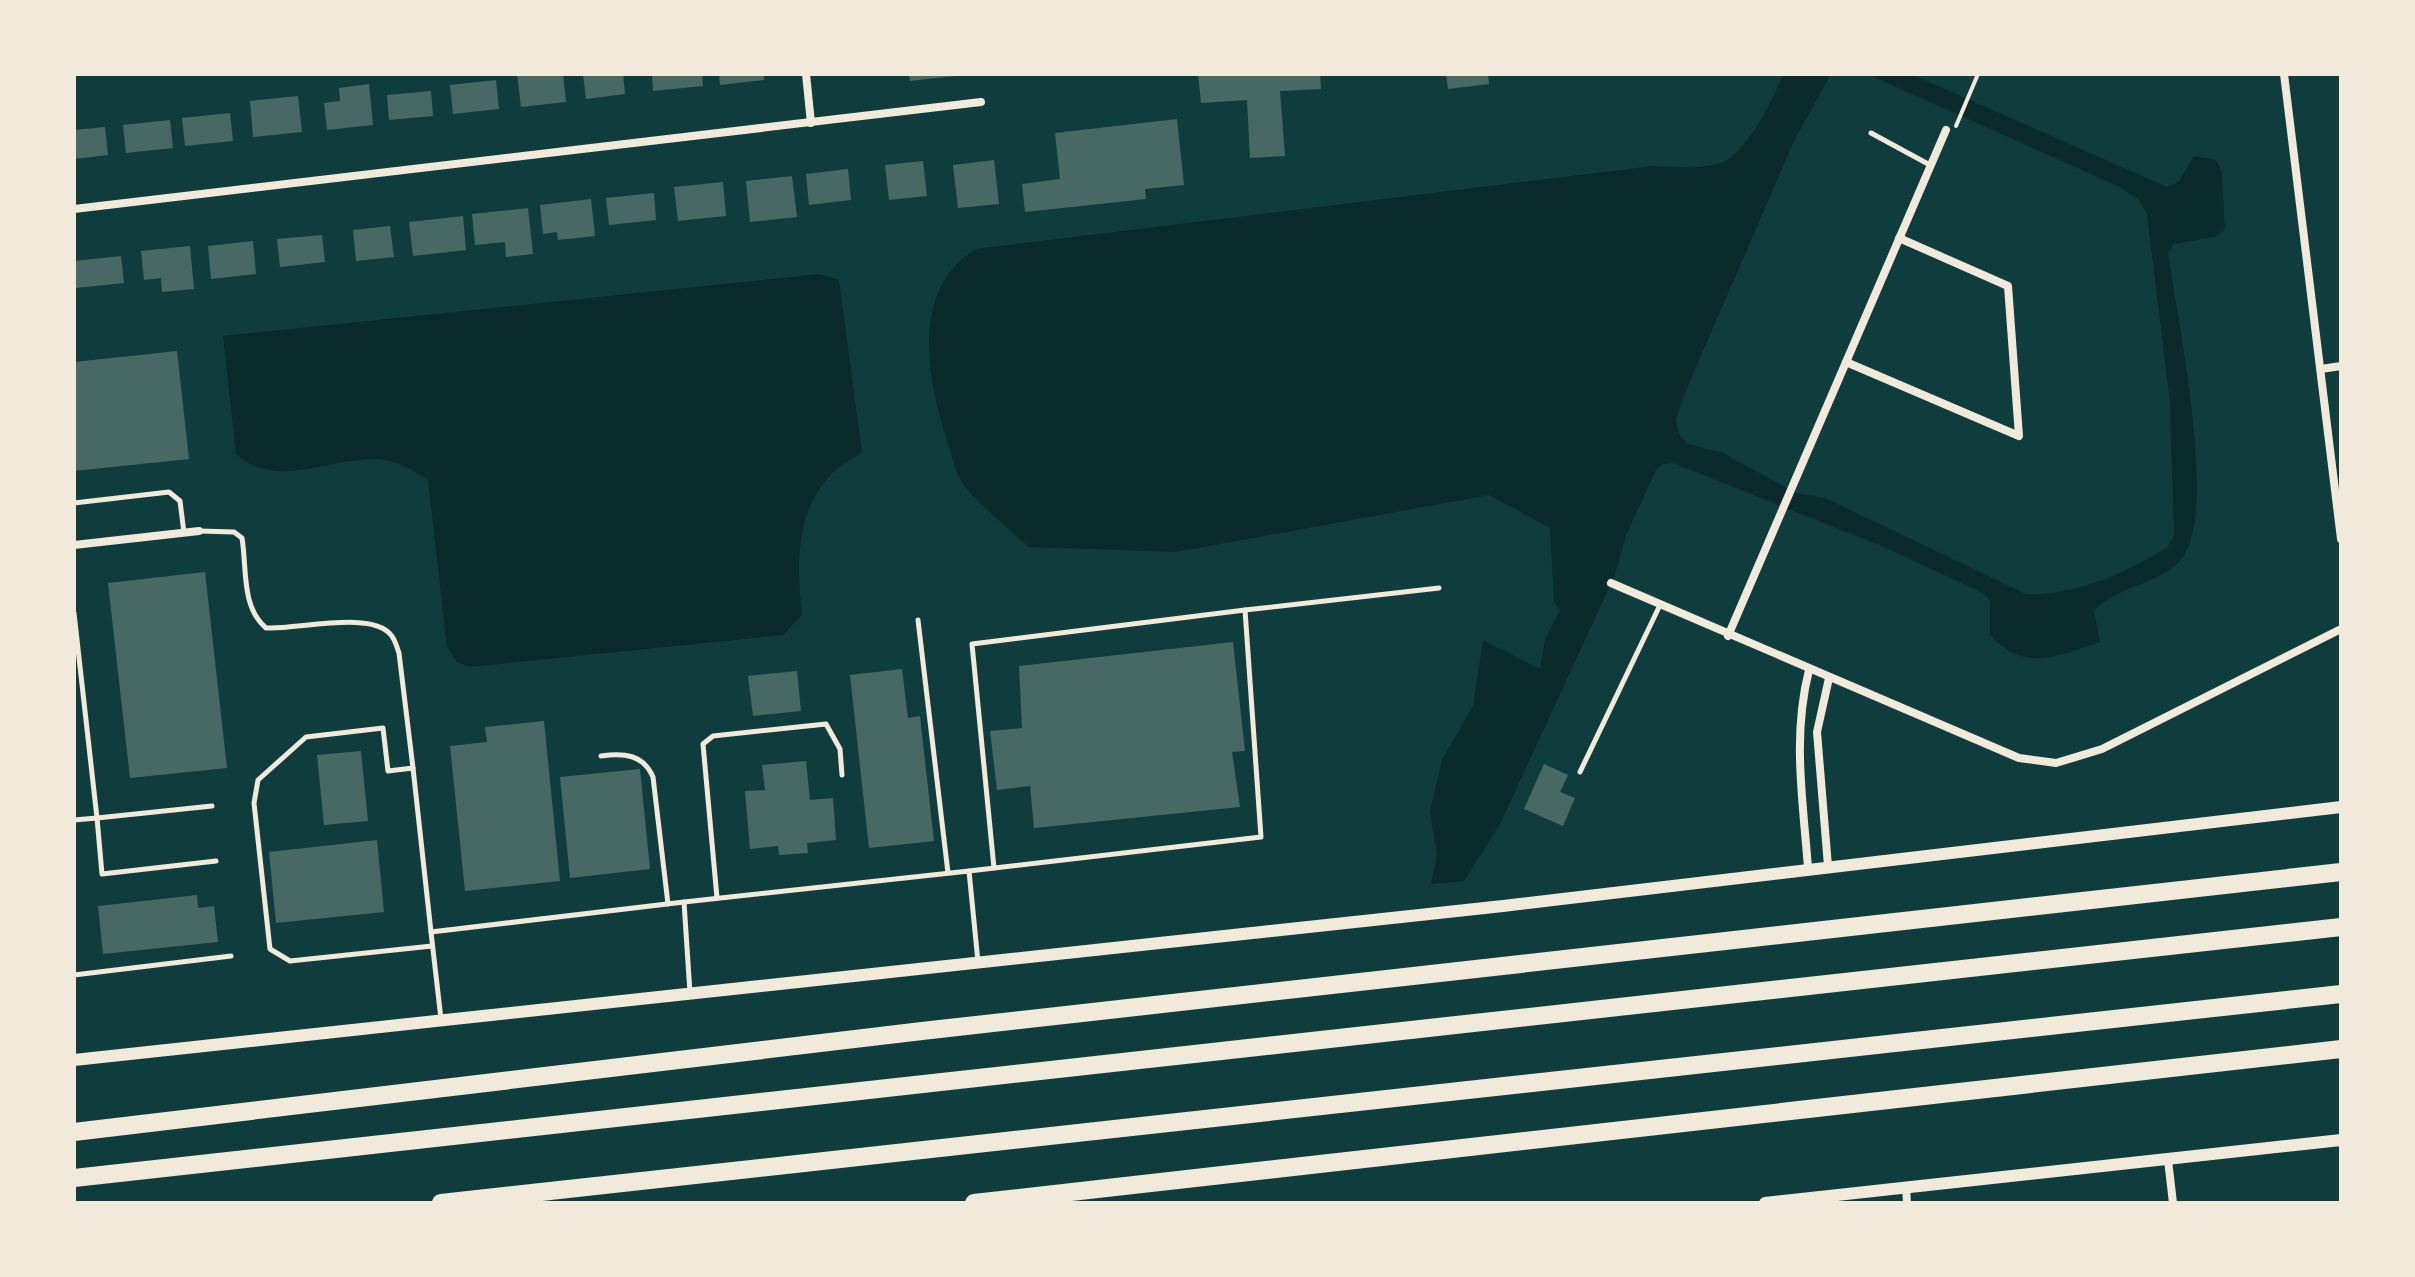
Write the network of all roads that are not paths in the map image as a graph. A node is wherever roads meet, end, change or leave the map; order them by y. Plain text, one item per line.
1 (806, 74) edge
2 (2283, 75) edge
3 (981, 102) dead end
4 (811, 123) junction
5 (1946, 130) dead end
6 (1871, 133) dead end
7 (1931, 166) junction
8 (74, 209) edge
9 (1899, 238) junction
10 (1846, 362) junction
11 (2341, 366) edge
12 (2321, 369) junction
13 (74, 503) edge
14 (199, 531) joint
15 (184, 533) junction
16 (2341, 539) edge
17 (74, 545) edge
18 (1611, 583) dead end
19 (1439, 588) dead end
20 (1660, 605) junction
21 (1245, 610) junction
22 (74, 613) edge
23 (918, 620) dead end
24 (2341, 629) edge
25 (1728, 636) junction
26 (1809, 670) junction
27 (1829, 678) junction
28 (601, 756) dead end
29 (413, 768) junction
30 (1580, 772) dead end
31 (842, 775) dead end
32 (212, 806) dead end
33 (2341, 807) edge
34 (97, 818) junction
35 (74, 820) edge
36 (216, 861) dead end
37 (1828, 866) junction
38 (994, 868) junction
39 (1808, 868) junction
40 (969, 871) junction
41 (2341, 872) edge
42 (948, 873) junction
43 (717, 898) junction
44 (684, 902) junction
45 (668, 904) junction
46 (2341, 927) edge
47 (431, 932) junction
48 (432, 946) junction
49 (231, 956) dead end
50 (978, 962) junction
51 (74, 975) edge
52 (690, 994) junction
53 (2341, 994) edge
54 (441, 1020) junction
55 (2341, 1049) edge
56 (74, 1060) edge
57 (74, 1132) edge
58 (2341, 1140) edge
59 (2168, 1160) junction
60 (74, 1178) edge
61 (1906, 1187) junction
62 (441, 1203) edge
63 (974, 1203) edge
64 (1765, 1203) edge
65 (1907, 1203) edge
66 (2173, 1203) edge

1 - 4 street
2 - 12 street
3 - 4 street
4 - 8 street
5 - 7 street
6 - 7 lane
7 - 9 street
9 - 10 street
9 - 10 street
10 - 25 street
11 - 12 street
12 - 16 street
13 - 15 lane
14 - 15 street
14 - 29 lane
15 - 17 street
18 - 20 street
19 - 21 lane
20 - 25 street
20 - 30 lane
21 - 38 lane
21 - 38 lane
22 - 34 lane
23 - 42 lane
24 - 27 street
25 - 26 street
26 - 27 street
26 - 39 street
27 - 37 street
28 - 45 lane
29 - 47 lane
29 - 48 lane
31 - 43 lane
32 - 34 lane
33 - 37 street
34 - 35 lane
34 - 36 lane
37 - 39 street
38 - 40 lane
39 - 50 street
40 - 42 lane
40 - 50 lane
41 - 57 highway
42 - 43 lane
43 - 44 lane
44 - 45 lane
44 - 52 lane
45 - 47 lane
46 - 60 highway
47 - 48 lane
48 - 54 lane
49 - 51 lane
50 - 52 street
52 - 54 street
53 - 62 highway
54 - 56 street
55 - 63 highway
58 - 59 street
59 - 61 street
59 - 66 street
61 - 64 street
61 - 65 street

